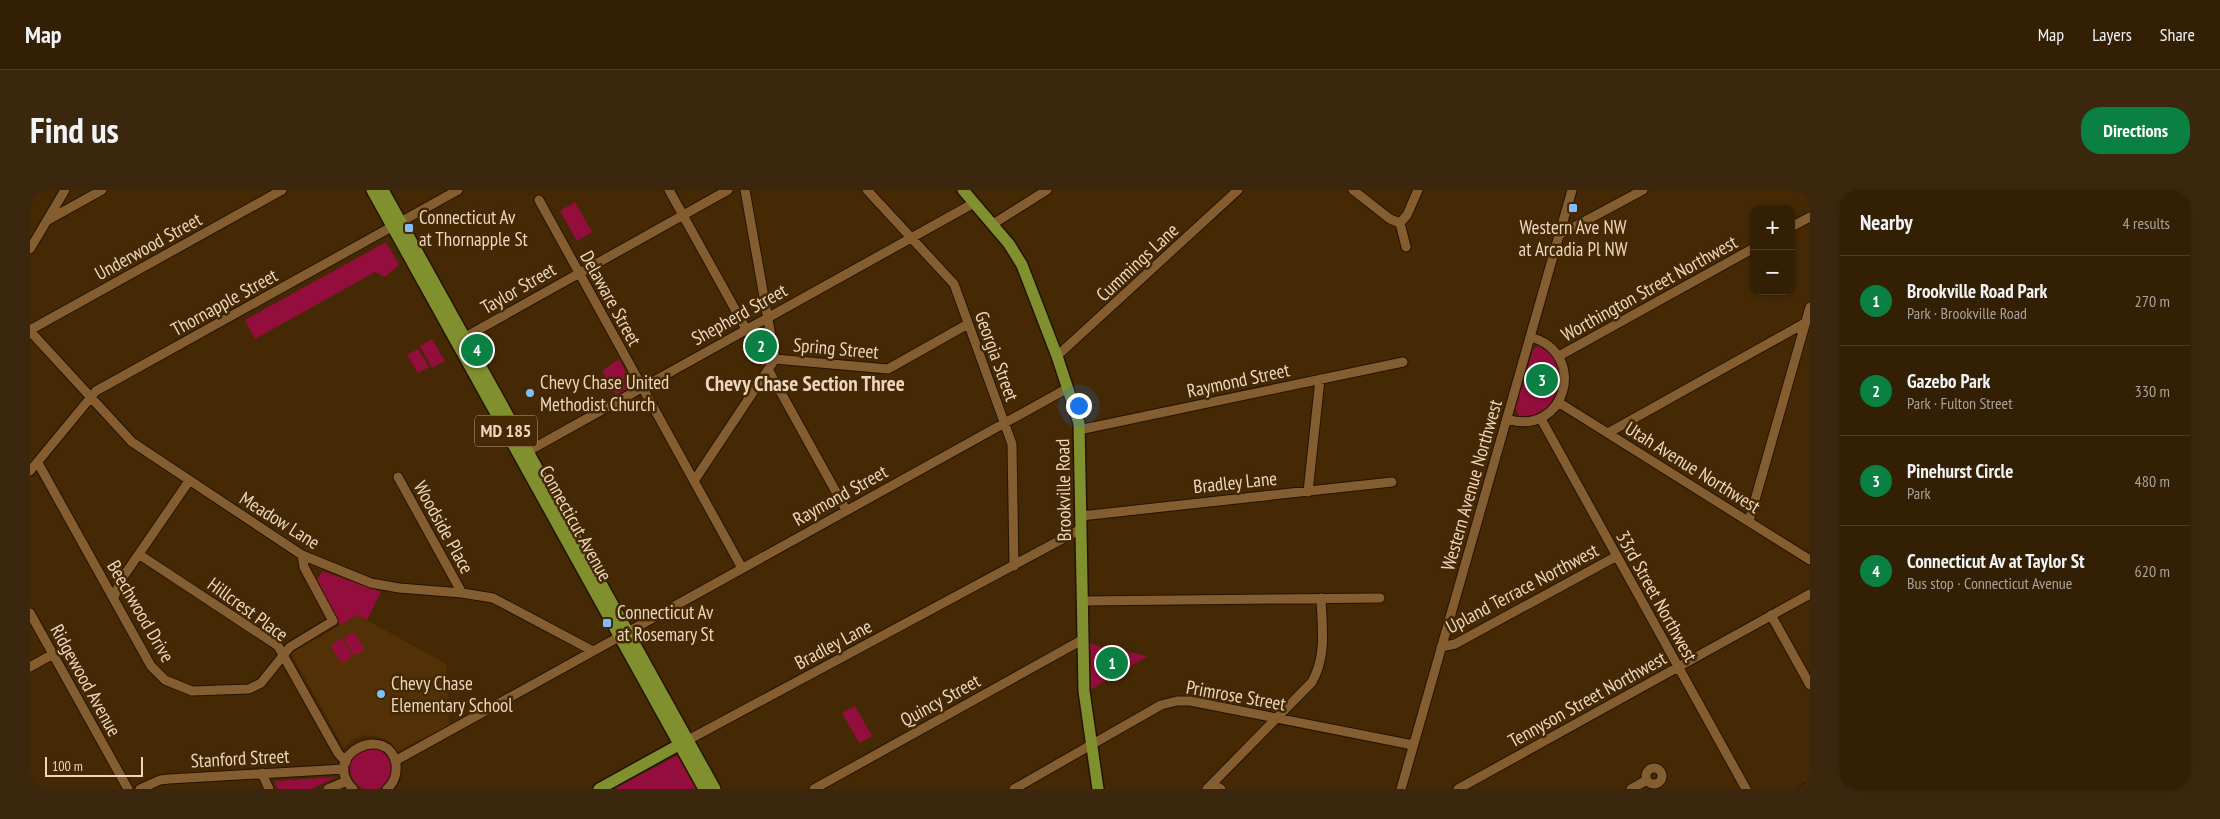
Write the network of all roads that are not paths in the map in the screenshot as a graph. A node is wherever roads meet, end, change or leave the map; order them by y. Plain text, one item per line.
1 (64, 190) edge
2 (102, 190) edge
3 (282, 190) edge
4 (372, 190) edge
5 (383, 190) edge
6 (458, 190) edge
7 (669, 190) edge
8 (728, 190) edge
9 (745, 190) edge
10 (868, 190) edge
11 (963, 190) edge
12 (1047, 190) edge
13 (1238, 190) edge
14 (1353, 190) edge
15 (1418, 190) edge
16 (1572, 190) edge
17 (1642, 190) edge
18 (539, 200) dead end
19 (974, 203) junction
20 (683, 215) junction
21 (1810, 217) edge
22 (47, 220) junction
23 (1400, 223) junction
24 (397, 224) junction
25 (994, 224) junction
26 (1795, 225) edge
27 (1559, 236) junction
28 (911, 237) junction
29 (1406, 247) dead end
30 (30, 248) edge
31 (1750, 250) edge
32 (578, 273) junction
33 (1810, 307) edge
34 (767, 317) junction
35 (1805, 323) junction
36 (968, 324) junction
37 (746, 329) junction
38 (30, 331) edge
39 (1530, 337) junction
40 (461, 340) junction
41 (1057, 356) junction
42 (1559, 356) junction
43 (775, 359) junction
44 (1403, 362) dead end
45 (769, 371) junction
46 (1320, 380) junction
47 (641, 387) junction
48 (1068, 388) junction
49 (91, 398) junction
50 (1558, 402) junction
51 (1540, 419) junction
52 (1506, 420) junction
53 (1004, 423) junction
54 (1079, 430) junction
55 (1608, 433) junction
56 (524, 454) junction
57 (38, 463) junction
58 (30, 471) edge
59 (398, 477) dead end
60 (190, 481) junction
61 (694, 481) junction
62 (1392, 482) dead end
63 (1308, 492) junction
64 (846, 510) junction
65 (1081, 516) junction
66 (1749, 521) junction
67 (1081, 529) junction
68 (140, 555) junction
69 (302, 555) junction
70 (1617, 556) junction
71 (1810, 560) edge
72 (322, 564) junction
73 (1014, 566) junction
74 (742, 568) junction
75 (311, 579) junction
76 (121, 580) junction
77 (106, 582) junction
78 (462, 593) junction
79 (1810, 594) edge
80 (114, 596) junction
81 (1321, 598) junction
82 (1380, 598) dead end
83 (1082, 601) junction
84 (30, 612) edge
85 (1771, 615) junction
86 (624, 634) junction
87 (1082, 640) junction
88 (1441, 647) junction
89 (593, 651) junction
90 (53, 654) junction
91 (283, 654) junction
92 (30, 667) edge
93 (1678, 667) junction
94 (1810, 685) edge
95 (1276, 718) junction
96 (684, 742) junction
97 (1413, 745) junction
98 (1091, 746) junction
99 (395, 761) junction
100 (345, 765) junction
101 (262, 774) junction
102 (1647, 780) dead end
103 (347, 781) junction
104 (1209, 786) edge
105 (1810, 786) edge
106 (128, 789) edge
107 (140, 789) edge
108 (269, 789) edge
109 (328, 789) edge
110 (353, 789) edge
111 (387, 789) edge
112 (599, 789) edge
113 (704, 789) edge
114 (715, 789) edge
115 (814, 789) edge
116 (1014, 789) edge
117 (1098, 789) edge
118 (1221, 789) edge
119 (1400, 789) edge
120 (1458, 789) edge
121 (1631, 789) edge
122 (1746, 789) edge
123 (1804, 789) edge

1 - 22 street
2 - 22 street
3 - 38 street, Underwood Street
4 - 24 main road, Connecticut Avenue / MD 185
5 - 24 main road, Connecticut Avenue / MD 185
6 - 24 street, Thornapple Street
7 - 20 street
8 - 20 street, Taylor Street
9 - 34 street
10 - 28 street, Georgia Street
11 - 19 main road, Brookville Road
12 - 25 street
13 - 41 street, Cummings Lane
14 - 23 street
15 - 23 street
16 - 27 street, Western Avenue Northwest
17 - 27 street
18 - 32 street, Delaware Street
19 - 25 main road, Brookville Road
19 - 28 street, Shepherd Street
20 - 32 street, Taylor Street
20 - 37 street
21 - 26 street
22 - 30 street
23 - 29 street
24 - 40 main road, Connecticut Avenue / MD 185
24 - 49 street, Thornapple Street
25 - 41 main road, Brookville Road
27 - 39 street, Western Avenue Northwest
28 - 34 street, Shepherd Street
28 - 36 street, Georgia Street
31 - 42 street, Worthington Street Northwest
32 - 40 street, Taylor Street
32 - 47 street, Delaware Street
33 - 35 street
34 - 37 street, Shepherd Street
34 - 43 street
35 - 55 street
35 - 66 street
36 - 43 street, Spring Street
36 - 53 street, Georgia Street
37 - 47 street, Shepherd Street
38 - 49 street, Meadow Lane
39 - 42 street
39 - 52 street, Western Avenue Northwest
40 - 56 main road, Connecticut Avenue / MD 185
41 - 48 main road, Brookville Road
42 - 50 street
43 - 45 street, Spring Street
44 - 46 street, Raymond Street
45 - 61 street, Spring Street
45 - 64 street
46 - 54 street, Raymond Street
46 - 63 street
47 - 56 street, Shepherd Street
47 - 61 street, Delaware Street
48 - 53 street, Raymond Street
48 - 54 main road, Brookville Road
49 - 57 street, Thornapple Street
49 - 60 street, Meadow Lane
50 - 51 street
50 - 55 street, Utah Avenue Northwest
51 - 52 street
51 - 70 street, 33rd Street Northwest
52 - 88 street, Western Avenue Northwest
53 - 64 street, Raymond Street
53 - 73 street, Georgia Street
54 - 65 main road, Brookville Road
55 - 66 street, Utah Avenue Northwest
56 - 86 main road, Connecticut Avenue / MD 185
57 - 58 street, Thornapple Street
57 - 77 street, Beechwood Drive
59 - 78 street, Woodside Place
60 - 68 street
60 - 69 street, Meadow Lane
61 - 74 street, Delaware Street
62 - 63 street, Bradley Lane
63 - 65 street, Bradley Lane
64 - 74 street, Raymond Street
65 - 67 main road, Brookville Road
66 - 71 street, Utah Avenue Northwest
67 - 73 street, Bradley Lane
67 - 83 main road, Brookville Road
68 - 76 street
68 - 91 street, Hillcrest Place
69 - 72 street, Meadow Lane
69 - 75 street
70 - 88 street, Upland Terrace Northwest
70 - 93 street, 33rd Street Northwest
72 - 75 street
72 - 78 street, Meadow Lane
73 - 96 street, Bradley Lane
74 - 86 street, Raymond Street
75 - 91 street, Beechwood Drive
76 - 77 street
76 - 80 street
77 - 80 street, Beechwood Drive
78 - 89 street, Meadow Lane
79 - 85 street, Tennyson Street Northwest
80 - 91 street, Beechwood Drive
81 - 82 street
81 - 83 street
81 - 95 street
83 - 87 main road, Brookville Road
84 - 90 street, Ridgewood Avenue
85 - 93 street, Tennyson Street Northwest
85 - 94 street
86 - 89 street, Raymond Street
86 - 96 main road, Connecticut Avenue / MD 185
87 - 98 main road, Brookville Road
87 - 115 street, Quincy Street
88 - 97 street, Western Avenue Northwest
89 - 99 street, Raymond Street
90 - 92 street
90 - 106 street, Ridgewood Avenue
91 - 100 street, Hillcrest Place
93 - 120 street, Tennyson Street Northwest
93 - 122 street, 33rd Street Northwest
95 - 97 street, Primrose Street
95 - 98 street, Primrose Street
95 - 104 street
96 - 112 main road, Bradley Lane
96 - 113 main road, Connecticut Avenue / MD 185
96 - 114 main road, Connecticut Avenue / MD 185
97 - 119 street, Western Avenue Northwest
98 - 116 street, Primrose Street
98 - 117 main road, Brookville Road
99 - 100 street
99 - 111 street
100 - 101 street, Stanford Street
100 - 103 street
101 - 107 street, Stanford Street
101 - 108 street
102 - 121 street
103 - 109 street
103 - 110 street
104 - 118 street
105 - 123 street

